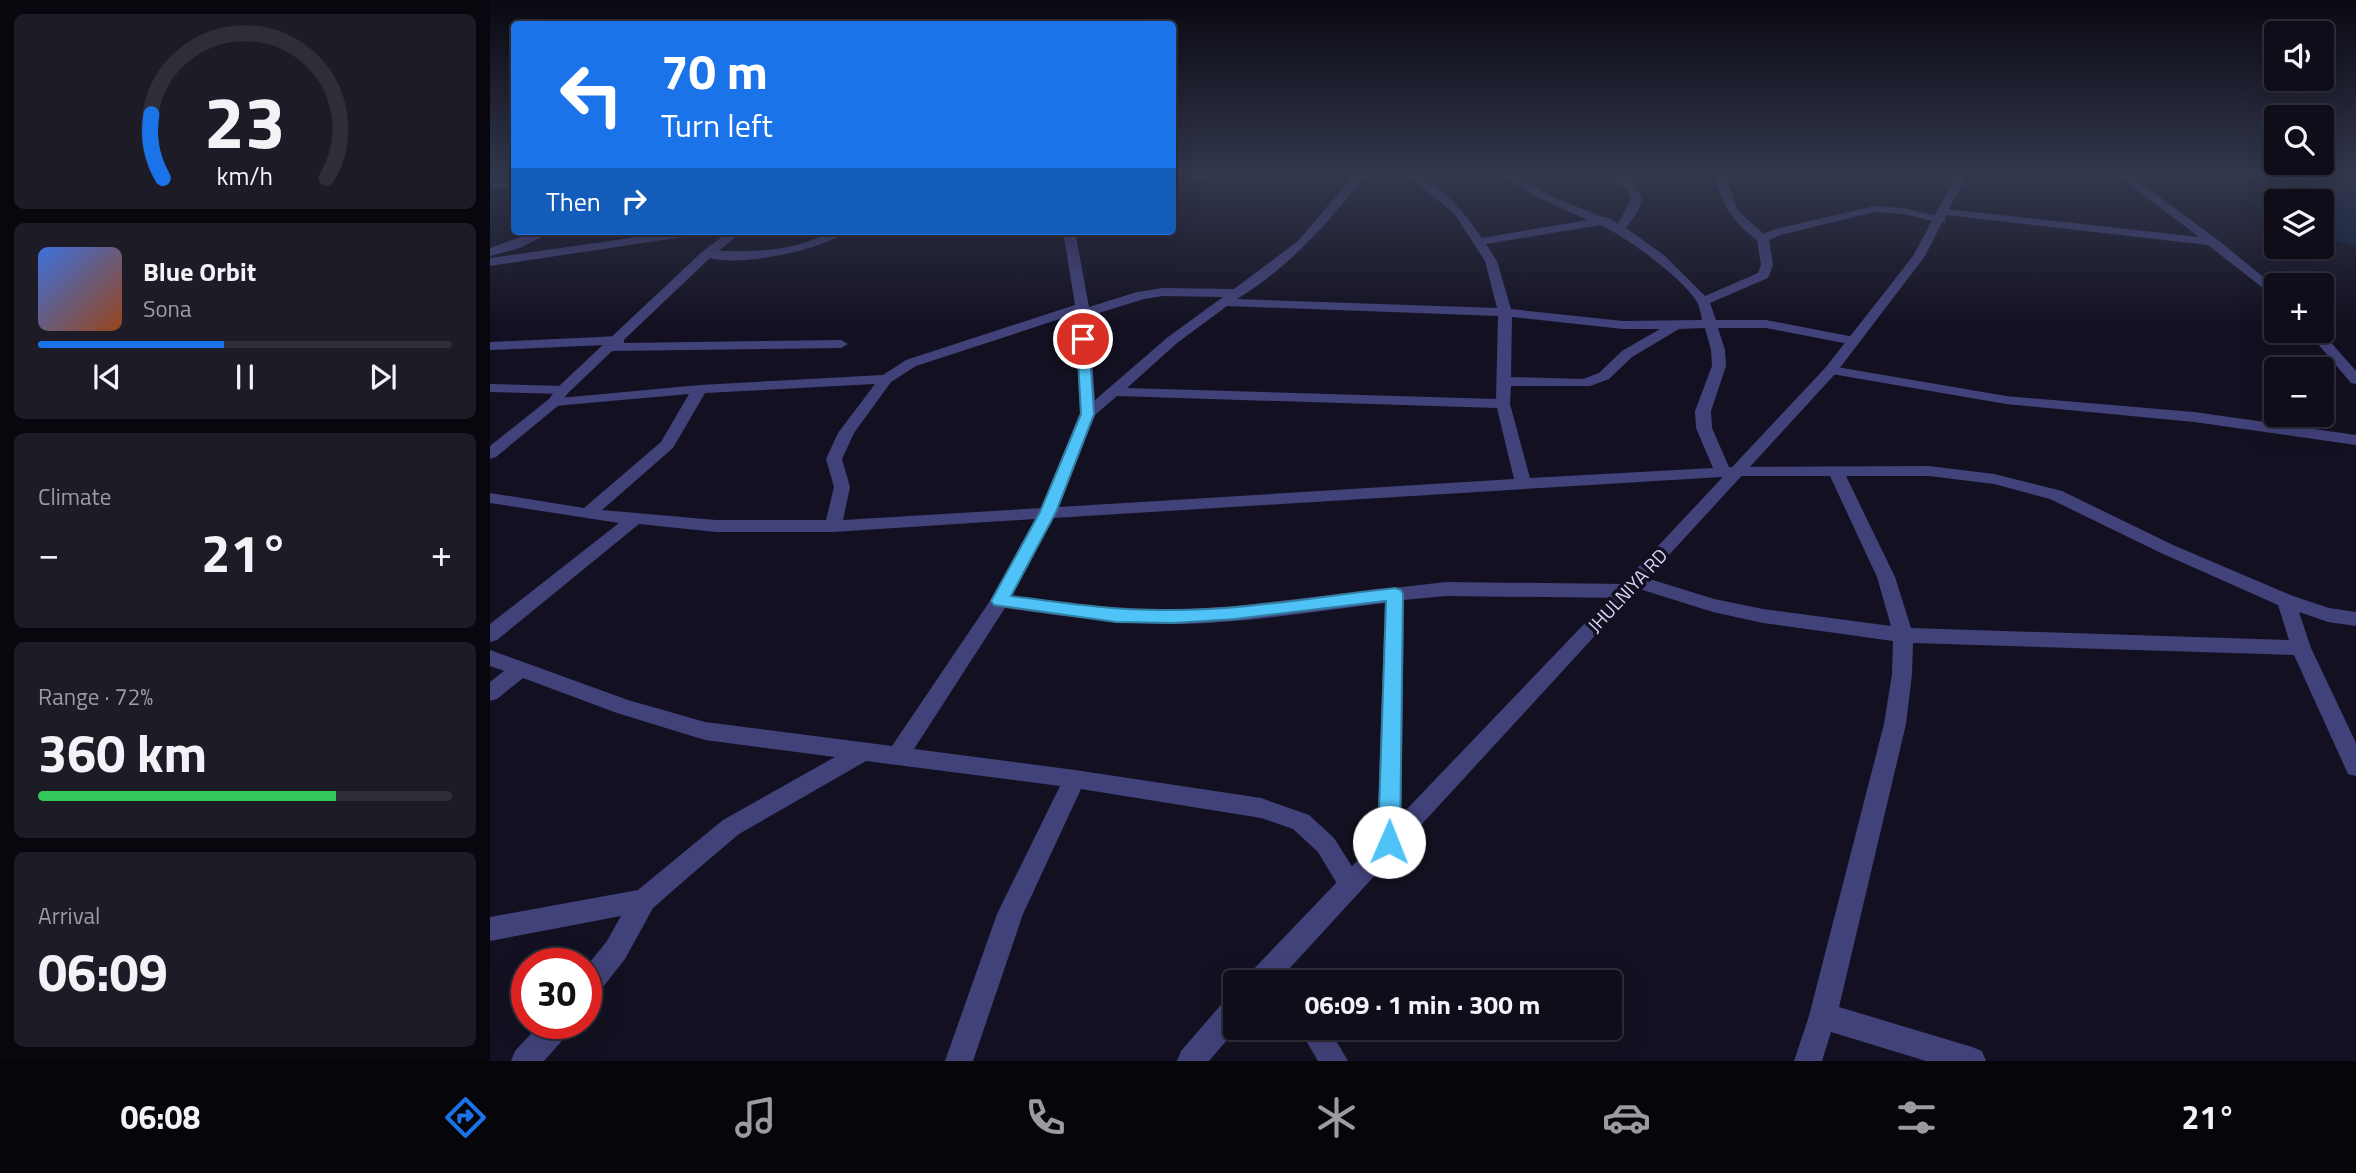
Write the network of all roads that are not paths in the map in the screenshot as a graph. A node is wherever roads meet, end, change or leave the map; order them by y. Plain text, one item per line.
1 (1320, 224) edge
2 (1467, 224) edge
3 (1586, 224) edge
4 (1611, 224) edge
5 (1624, 224) edge
6 (1740, 224) edge
7 (1808, 224) edge
8 (1938, 224) edge
9 (2021, 224) edge
10 (2189, 224) edge
11 (1620, 229) junction
12 (538, 235) edge
13 (673, 235) edge
14 (732, 235) edge
15 (832, 235) edge
16 (1070, 235) edge
17 (1763, 239) junction
18 (1480, 242) junction
19 (2214, 242) junction
20 (707, 254) junction
21 (492, 259) edge
22 (2264, 284) edge
23 (1241, 293) junction
24 (1703, 301) junction
25 (1223, 302) junction
26 (1082, 311) junction
27 (1505, 312) junction
28 (1711, 322) junction
29 (1676, 325) junction
30 (1849, 340) junction
31 (615, 343) junction
32 (2325, 343) edge
33 (841, 344) dead end
34 (490, 346) edge
35 (1831, 370) junction
36 (886, 379) junction
37 (2356, 380) edge
38 (1503, 381) junction
39 (490, 388) edge
40 (700, 389) junction
41 (1115, 392) junction
42 (558, 396) junction
43 (1503, 404) junction
44 (1087, 414) junction
45 (2356, 440) edge
46 (490, 454) edge
47 (1835, 470) junction
48 (1730, 471) junction
49 (1524, 483) junction
50 (490, 498) edge
51 (1048, 512) junction
52 (586, 514) junction
53 (636, 519) junction
54 (833, 526) junction
55 (1631, 586) junction
56 (1395, 594) junction
57 (1000, 601) junction
58 (2286, 601) junction
59 (2356, 619) edge
60 (490, 635) edge
61 (1903, 635) junction
62 (2301, 648) junction
63 (490, 658) edge
64 (520, 670) junction
65 (490, 692) edge
66 (861, 753) junction
67 (898, 756) junction
68 (2356, 767) edge
69 (1075, 779) junction
70 (1389, 842) junction
71 (1351, 884) junction
72 (645, 900) junction
73 (490, 929) edge
74 (602, 968) edge
75 (1277, 970) edge
76 (1823, 1016) junction
77 (1223, 1024) edge
78 (544, 1039) edge
79 (1320, 1040) edge
80 (1943, 1057) edge
81 (524, 1061) edge
82 (959, 1061) edge
83 (1191, 1061) edge
84 (1334, 1061) edge
85 (1808, 1061) edge
86 (1972, 1061) edge

1 - 23 street
2 - 18 street
3 - 18 street
4 - 11 street
5 - 11 street
6 - 17 street
7 - 17 street
8 - 30 street, JHULNIYA RD
9 - 19 street
10 - 19 street
11 - 24 street
12 - 21 street
13 - 21 street
14 - 20 street
15 - 20 street
16 - 26 street
17 - 24 street
18 - 27 street
19 - 22 street
20 - 31 street
23 - 25 street
23 - 26 street
24 - 28 street
25 - 27 street
25 - 41 street
26 - 36 street
26 - 44 street
27 - 29 street
27 - 38 street
28 - 29 street
28 - 30 street
28 - 48 street
29 - 38 street
30 - 35 street, JHULNIYA RD
31 - 33 street
31 - 34 street
31 - 42 street
32 - 37 street
35 - 45 street
35 - 48 street, JHULNIYA RD
36 - 40 street
36 - 54 street
38 - 43 street
39 - 42 street
40 - 42 street
40 - 52 street
41 - 43 street
41 - 44 street
42 - 46 street
43 - 49 street
44 - 51 street
47 - 48 street
47 - 58 street
47 - 61 street
48 - 49 street
48 - 55 street, JHULNIYA RD
49 - 51 street
50 - 52 street
51 - 54 street
51 - 57 street
52 - 53 street
53 - 54 street
53 - 60 street
55 - 56 street
55 - 61 street
55 - 70 street, JHULNIYA RD
56 - 57 street
56 - 70 street
57 - 67 street
58 - 59 street
58 - 62 street
61 - 62 street
61 - 76 street
62 - 68 street
63 - 64 street
64 - 65 street
64 - 66 street
66 - 67 street
66 - 72 street
67 - 69 street
69 - 71 street
69 - 82 street
70 - 71 street, JHULNIYA RD
71 - 75 street, JHULNIYA RD
72 - 73 street
72 - 74 street
76 - 80 street
76 - 85 street
77 - 83 street
78 - 81 street
79 - 84 street
80 - 86 street

